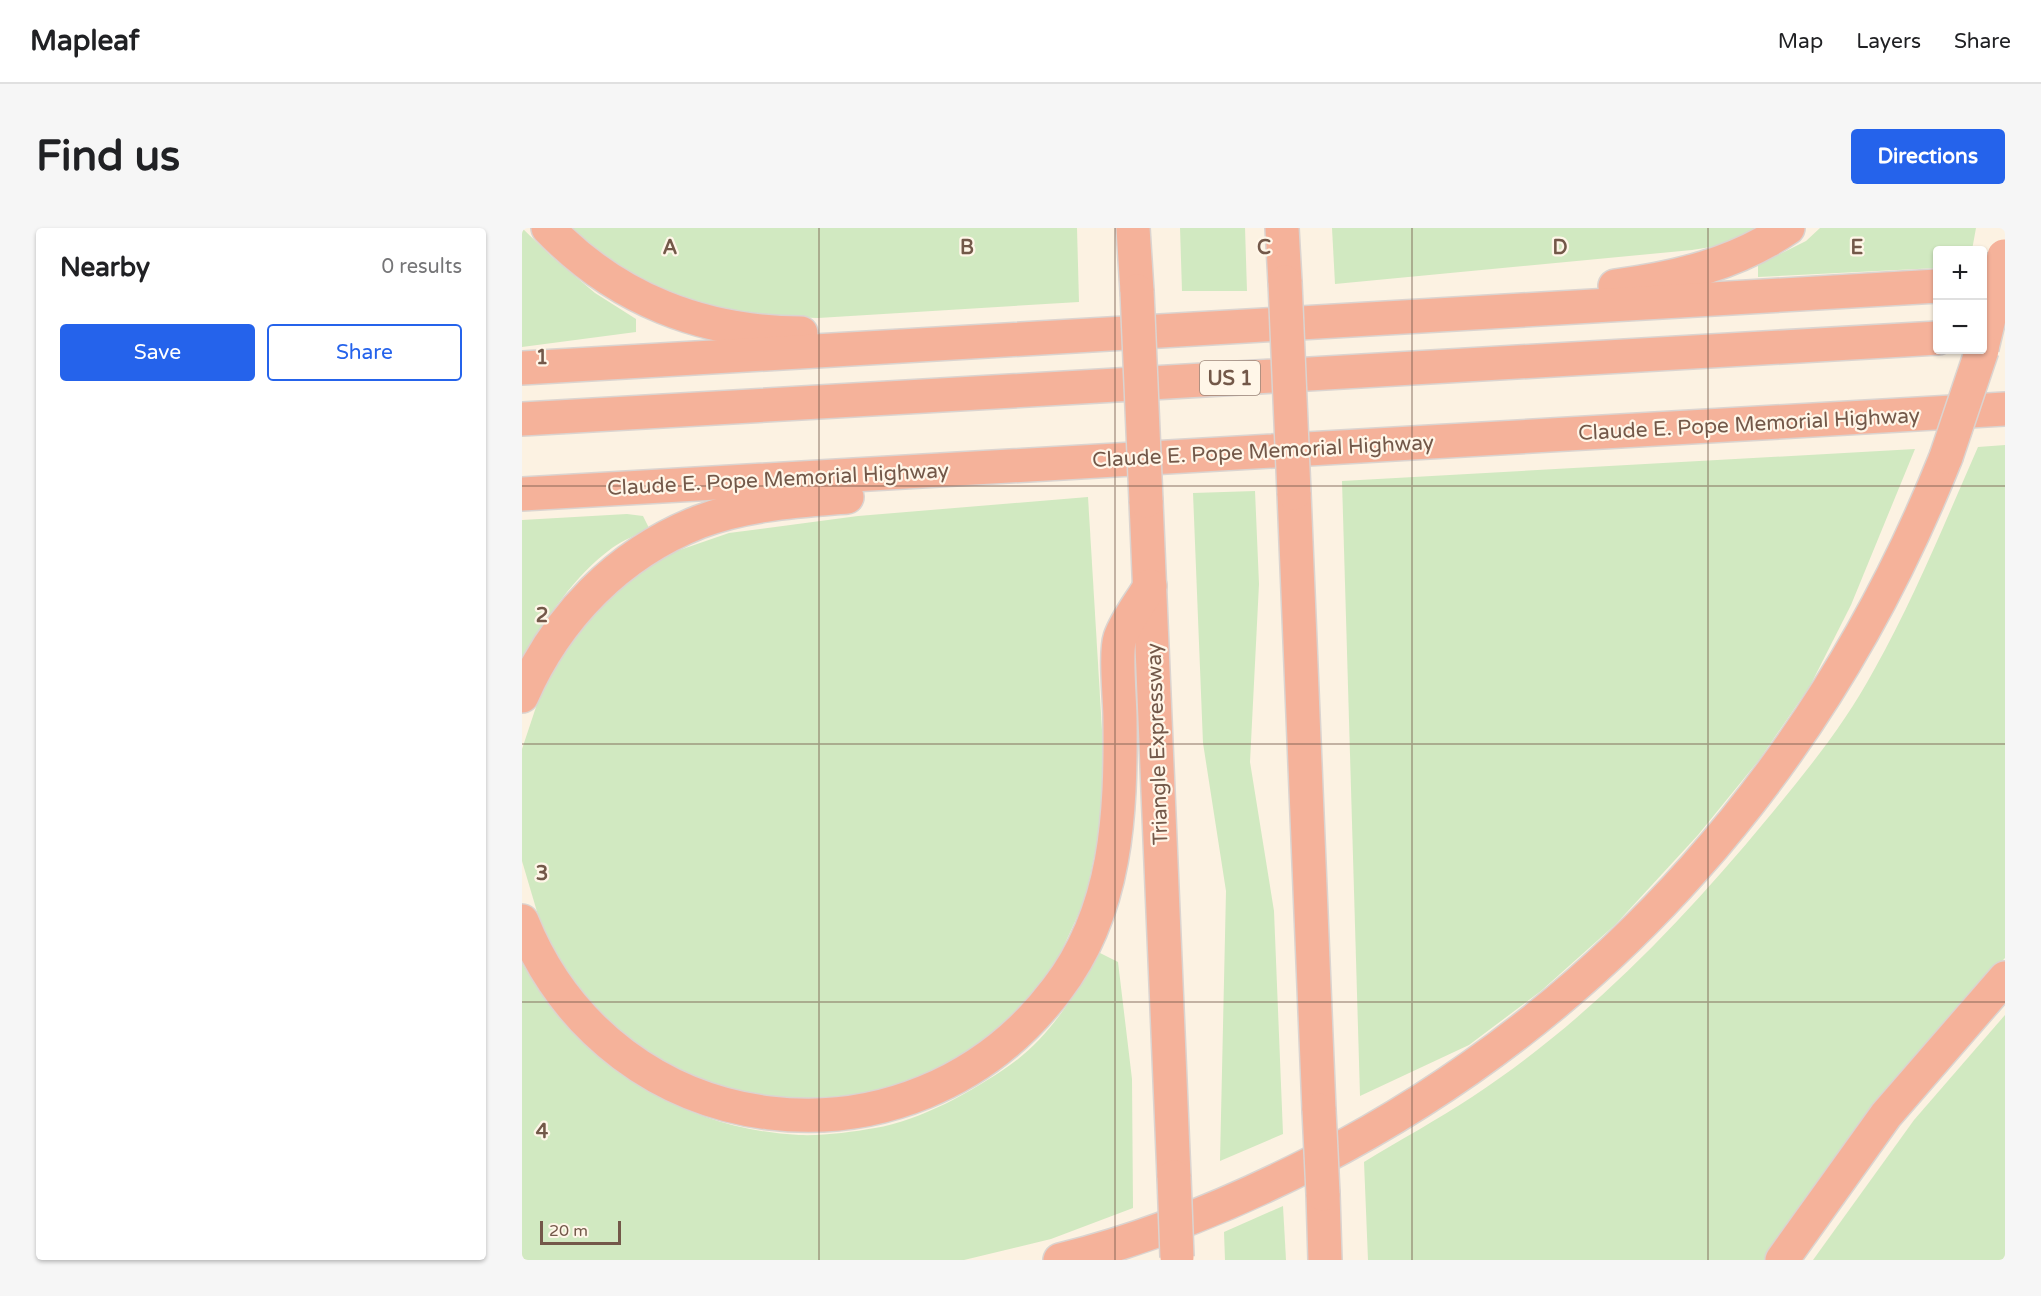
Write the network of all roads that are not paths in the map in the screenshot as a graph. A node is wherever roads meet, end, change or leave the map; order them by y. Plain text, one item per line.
1 (548, 228) edge
2 (1133, 228) edge
3 (1282, 228) edge
4 (1788, 228) edge
5 (2005, 254) edge
6 (2005, 282) edge
7 (1987, 284) edge
8 (1933, 286) edge
9 (1483, 313) junction
10 (1987, 328) edge
11 (2005, 334) edge
12 (1987, 335) edge
13 (1056, 338) junction
14 (1933, 338) edge
15 (1980, 354) edge
16 (522, 368) edge
17 (2005, 409) edge
18 (522, 419) edge
19 (1126, 459) junction
20 (522, 494) edge
21 (1150, 586) junction
22 (522, 696) edge
23 (522, 921) edge
24 (2005, 978) edge
25 (1177, 1258) edge
26 (1060, 1260) edge
27 (1325, 1260) edge
28 (1782, 1260) edge

1 - 13 highway
2 - 21 highway, Triangle Expressway, bridge
3 - 27 highway, bridge
4 - 9 highway
5 - 10 highway, bridge
6 - 7 highway
8 - 9 highway
9 - 13 highway
11 - 12 highway
13 - 16 highway
14 - 18 highway, US 1
15 - 26 highway, bridge
17 - 19 highway, Claude E. Pope Memorial Highway
19 - 20 highway, Claude E. Pope Memorial Highway
19 - 22 highway
21 - 23 highway
21 - 25 highway, Triangle Expressway, bridge
24 - 28 highway

